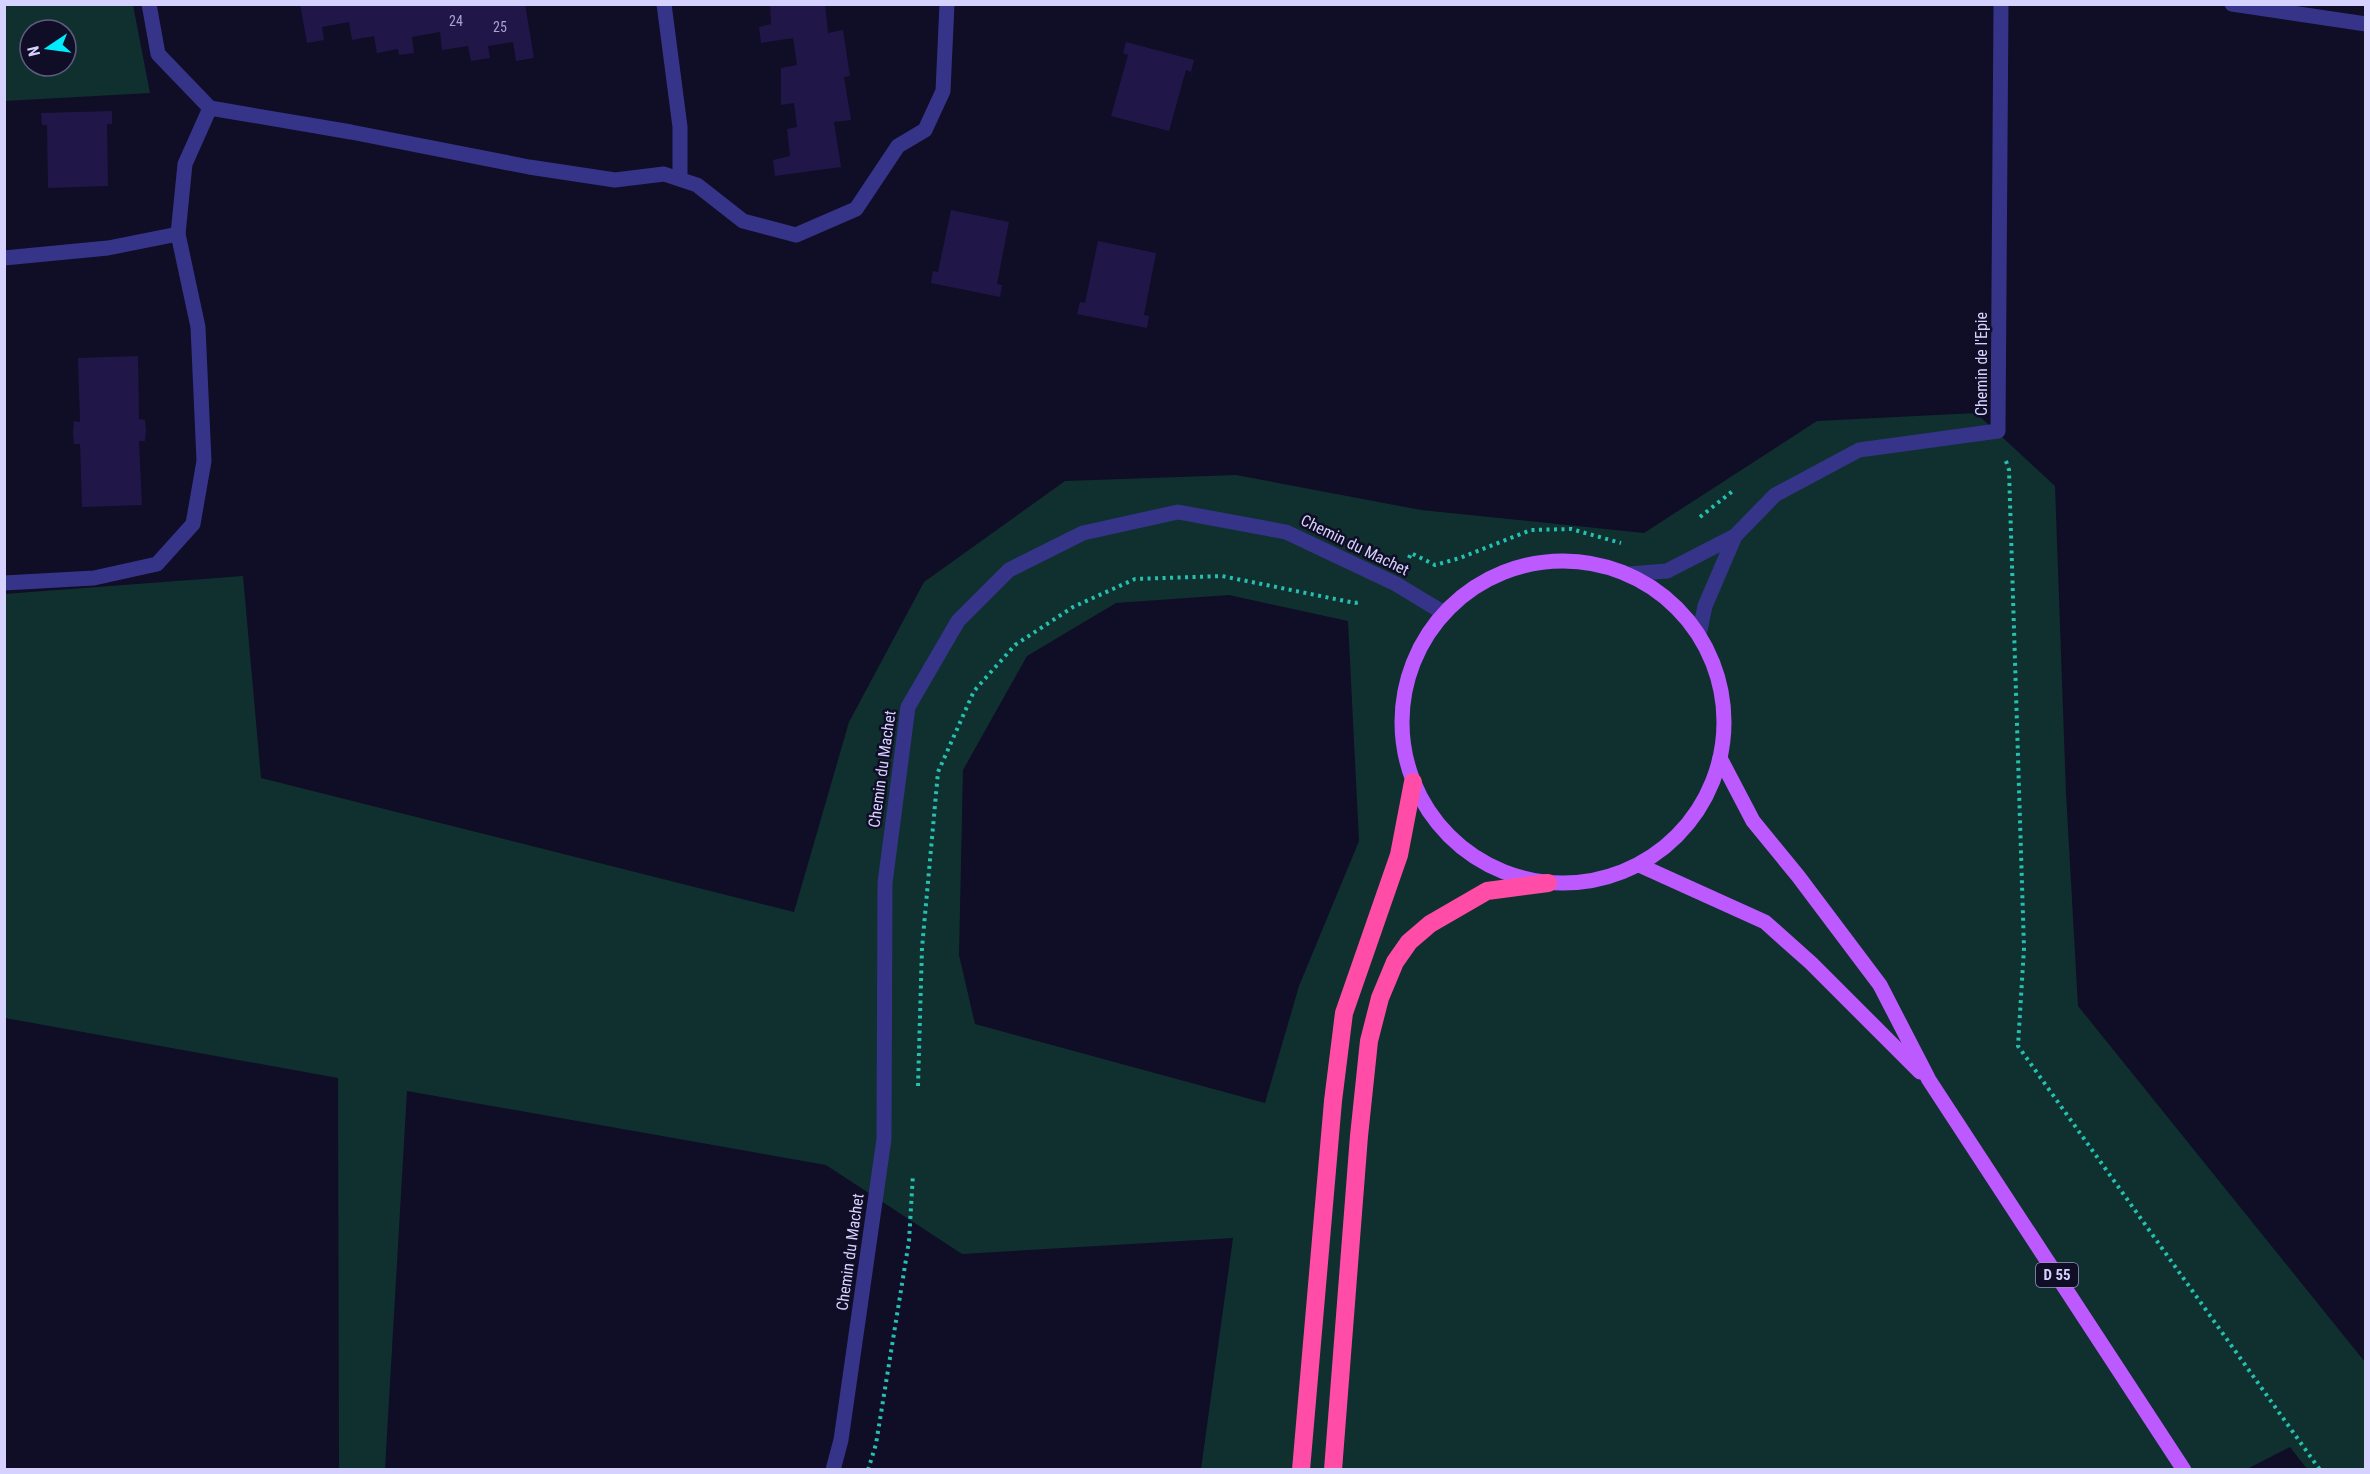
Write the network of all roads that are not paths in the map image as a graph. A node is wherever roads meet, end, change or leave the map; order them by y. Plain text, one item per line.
1 (149, 4) edge
2 (664, 4) edge
3 (947, 4) edge
4 (2001, 4) edge
5 (2232, 4) edge
6 (2366, 24) edge
7 (210, 108) junction
8 (680, 179) junction
9 (178, 234) junction
10 (4, 258) edge
11 (1735, 536) junction
12 (1629, 574) junction
13 (4, 583) edge
14 (1444, 612) junction
15 (1699, 635) junction
16 (1720, 758) junction
17 (1413, 782) junction
18 (1638, 865) junction
19 (1548, 883) junction
20 (1929, 1080) junction
21 (833, 1470) edge
22 (1301, 1470) edge
23 (1333, 1470) edge
24 (2184, 1470) edge

1 - 7 street
2 - 8 street
3 - 8 street
4 - 11 street, Chemin de l'Epie
5 - 6 street
7 - 8 street
7 - 9 street
9 - 10 street
9 - 13 street
11 - 12 street, Chemin de l'Epie
11 - 15 street, Chemin de l'Epie
12 - 14 main road
12 - 15 main road
14 - 17 main road
14 - 21 street, Chemin du Machet
15 - 16 main road
16 - 18 main road
16 - 20 main road, D 55
17 - 19 main road
17 - 22 highway
18 - 19 main road
18 - 20 main road, D 55
19 - 23 highway
20 - 24 main road, D 55

